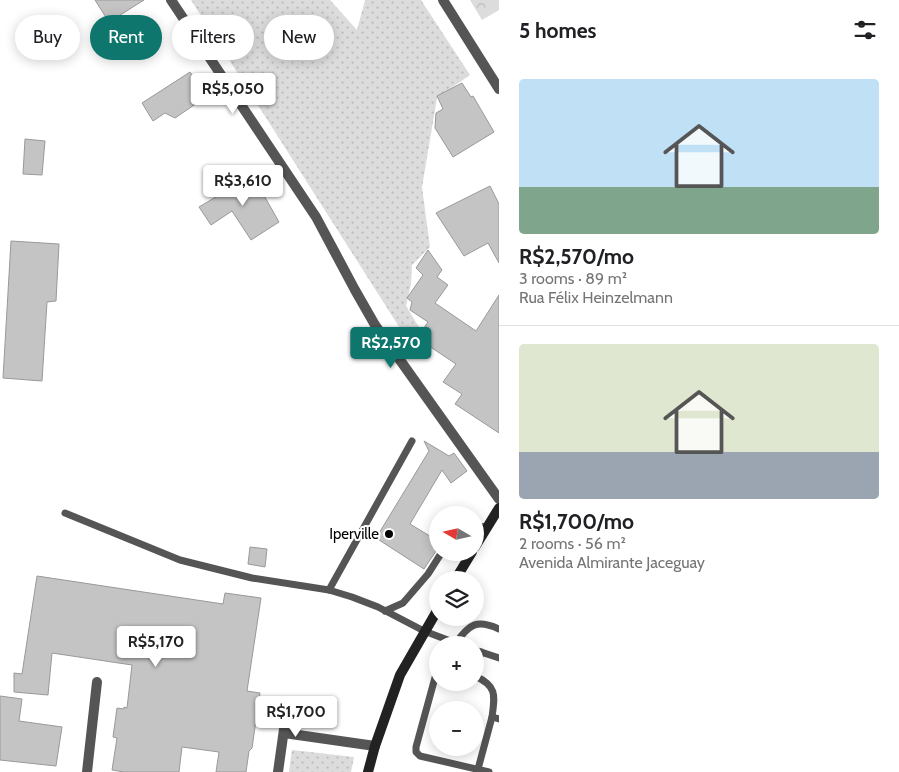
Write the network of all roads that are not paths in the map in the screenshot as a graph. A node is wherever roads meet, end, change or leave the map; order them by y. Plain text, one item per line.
1 (172, 0) edge
2 (443, 0) edge
3 (499, 89) edge
4 (412, 441) dead end
5 (499, 499) edge
6 (499, 508) edge
7 (65, 513) dead end
8 (484, 527) edge
9 (487, 527) junction
10 (484, 532) edge
11 (436, 561) edge
12 (329, 590) junction
13 (385, 611) junction
14 (429, 623) edge
15 (499, 629) edge
16 (424, 631) junction
17 (437, 636) edge
18 (463, 636) edge
19 (484, 653) edge
20 (499, 658) edge
21 (484, 680) edge
22 (98, 682) dead end
23 (431, 691) edge
24 (288, 701) dead end
25 (495, 718) edge
26 (284, 733) junction
27 (375, 746) junction
28 (478, 768) junction
29 (86, 772) edge
30 (278, 772) edge
31 (368, 772) edge
32 (489, 772) edge

1 - 5 street
2 - 3 street
4 - 12 lane
6 - 9 main road
7 - 12 lane
8 - 9 lane
9 - 10 main road
11 - 13 lane
12 - 13 lane
13 - 16 lane
14 - 16 main road
15 - 18 lane
16 - 17 lane
16 - 27 main road
19 - 20 lane
21 - 25 lane
22 - 29 street
23 - 28 lane
24 - 26 street
25 - 28 lane
26 - 27 street
26 - 30 street
27 - 31 main road
28 - 32 lane

